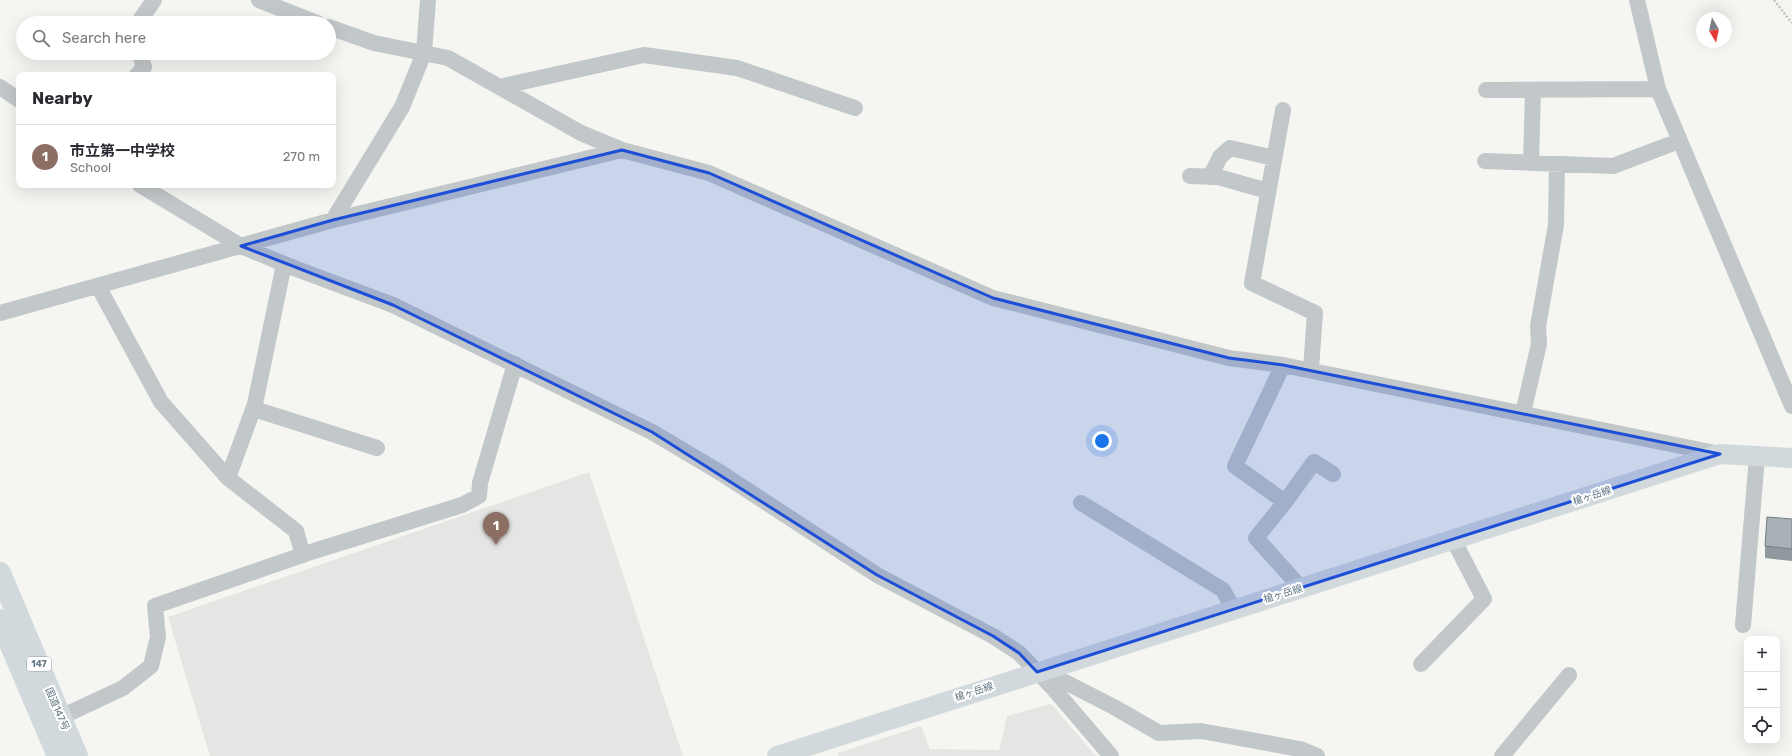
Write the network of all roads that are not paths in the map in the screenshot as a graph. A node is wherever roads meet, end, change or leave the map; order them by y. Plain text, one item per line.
1 (154, 0) edge
2 (259, 0) edge
3 (428, 0) edge
4 (1638, 0) edge
5 (143, 16) edge
6 (299, 16) edge
7 (336, 29) edge
8 (424, 53) junction
9 (142, 60) edge
10 (140, 72) edge
11 (0, 87) edge
12 (500, 87) junction
13 (1658, 89) junction
14 (1486, 90) dead end
15 (1533, 90) junction
16 (16, 98) edge
17 (855, 108) dead end
18 (1282, 110) dead end
19 (1679, 141) junction
20 (622, 150) junction
21 (1274, 158) junction
22 (1485, 161) dead end
23 (1530, 163) junction
24 (1557, 164) junction
25 (1190, 176) dead end
26 (1210, 177) junction
27 (145, 188) edge
28 (1268, 191) junction
29 (333, 220) junction
30 (241, 246) junction
31 (284, 264) junction
32 (98, 286) junction
33 (0, 313) edge
34 (515, 364) junction
35 (1283, 365) junction
36 (1311, 370) junction
37 (1792, 406) edge
38 (254, 409) junction
39 (1523, 413) junction
40 (377, 448) dead end
41 (1720, 454) junction
42 (1757, 457) junction
43 (1792, 458) edge
44 (1333, 474) dead end
45 (228, 478) junction
46 (1285, 502) junction
47 (1081, 503) dead end
48 (1454, 541) junction
49 (303, 555) junction
50 (0, 573) edge
51 (1302, 588) junction
52 (1234, 610) junction
53 (0, 620) edge
54 (1743, 625) dead end
55 (22, 648) junction
56 (1421, 664) dead end
57 (1037, 672) junction
58 (1569, 675) dead end
59 (61, 717) junction
60 (58, 756) edge
61 (77, 756) edge
62 (777, 756) edge
63 (1112, 756) edge
64 (1318, 756) edge
65 (1502, 756) edge

1 - 5 street
2 - 6 street
3 - 8 street
4 - 13 street
7 - 8 street
8 - 12 street
8 - 29 street
9 - 10 street
11 - 16 street
12 - 17 street
12 - 20 street
13 - 15 street
13 - 19 street
14 - 15 street
15 - 23 street
18 - 21 street
19 - 24 street
19 - 37 street
20 - 29 street
20 - 35 street
21 - 26 street
21 - 28 street
22 - 23 street
23 - 24 street
24 - 39 street
25 - 26 street
26 - 28 street
27 - 30 street
28 - 36 street
29 - 30 street
30 - 31 street
30 - 32 street
31 - 34 street
31 - 38 street
32 - 33 street
32 - 45 street
34 - 49 street
34 - 57 street
35 - 36 street
35 - 46 street
36 - 39 street
38 - 40 street
38 - 45 street
39 - 41 street
41 - 42 main road, 槍ヶ岳線
41 - 48 main road, 槍ヶ岳線
42 - 43 main road, 槍ヶ岳線
42 - 54 street
44 - 46 street
45 - 49 street
46 - 51 street
47 - 52 street
48 - 51 main road, 槍ヶ岳線
48 - 56 street
49 - 59 street
50 - 55 highway, 国道147号 / 147
51 - 52 main road, 槍ヶ岳線
52 - 57 main road, 槍ヶ岳線
53 - 55 highway, 国道147号 / 147
55 - 59 highway, 国道147号 / 147
55 - 60 highway, 国道147号 / 147
57 - 62 main road, 槍ヶ岳線
57 - 63 street
57 - 64 street
58 - 65 street
59 - 61 highway, 国道147号 / 147

